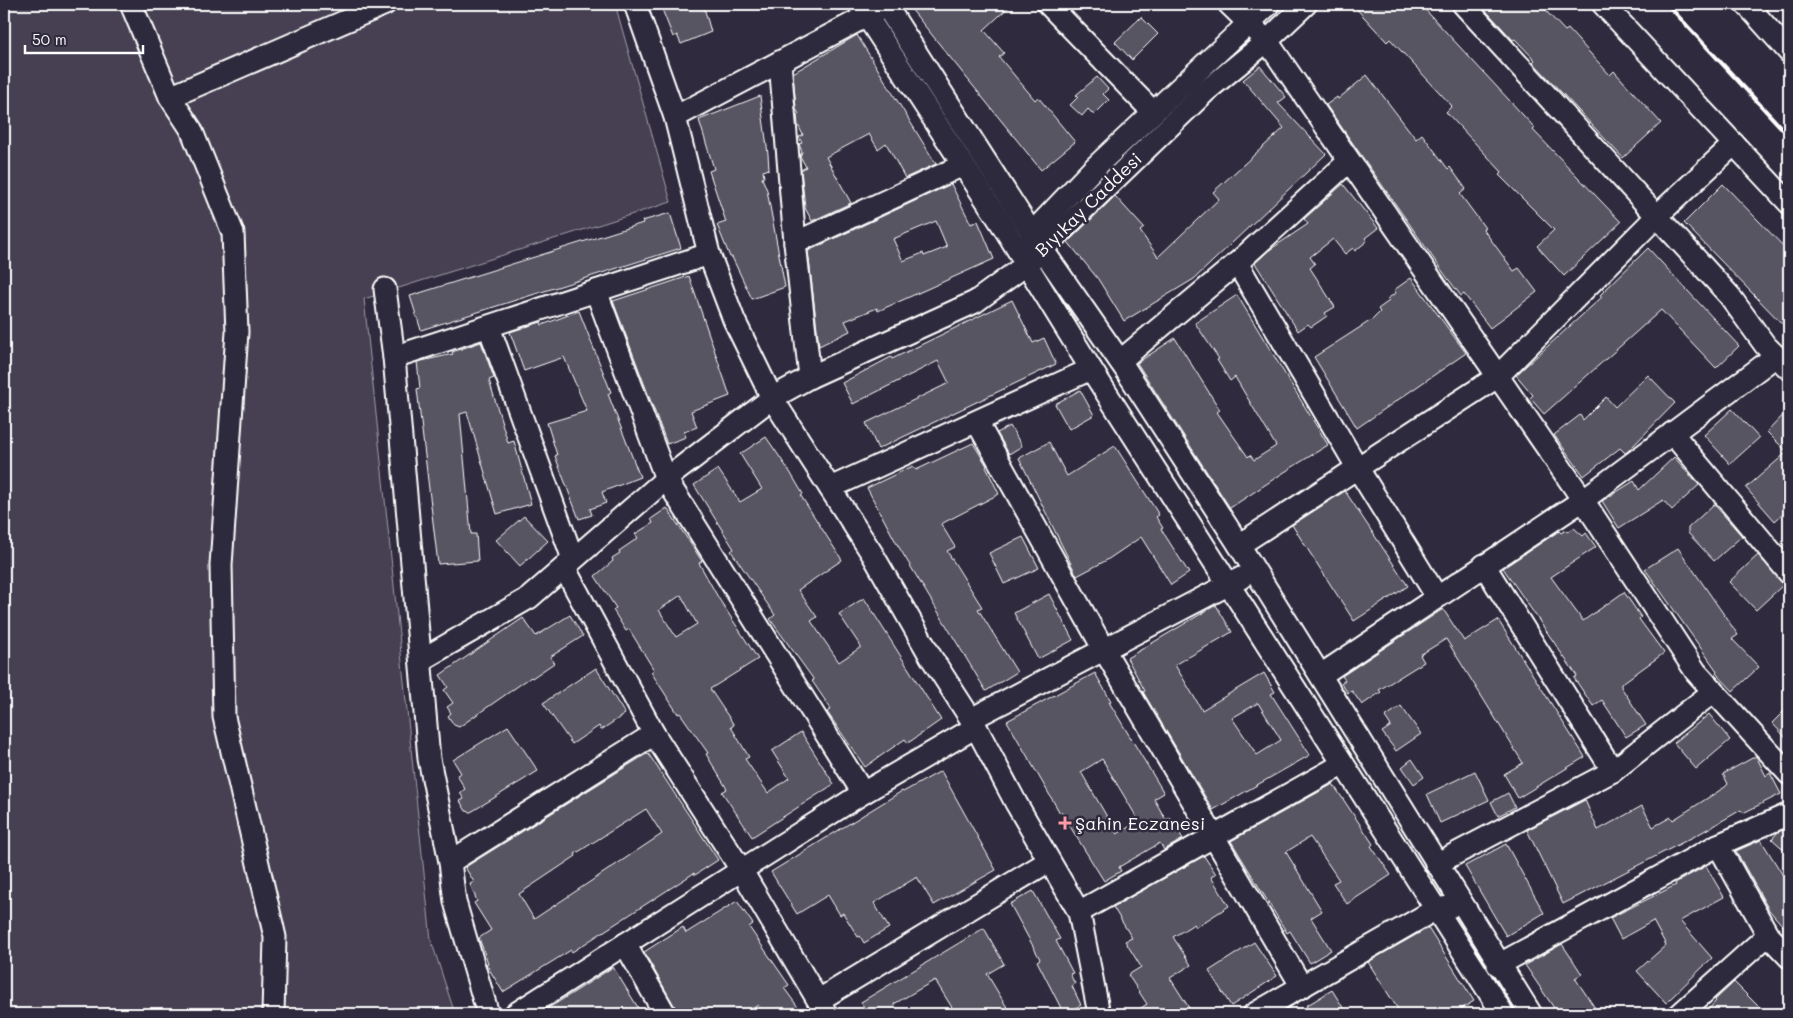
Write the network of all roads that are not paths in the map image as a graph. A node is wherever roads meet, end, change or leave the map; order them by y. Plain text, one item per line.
1 (130, 4) edge
2 (385, 4) edge
3 (635, 4) edge
4 (886, 4) edge
5 (1048, 4) edge
6 (1229, 4) edge
7 (1269, 4) edge
8 (1306, 4) edge
9 (1463, 4) edge
10 (1603, 4) edge
11 (1746, 4) edge
12 (864, 10) edge
13 (1247, 24) junction
14 (1785, 38) edge
15 (1267, 41) junction
16 (780, 62) junction
17 (170, 97) junction
18 (1153, 112) junction
19 (675, 117) junction
20 (1734, 144) junction
21 (1348, 162) junction
22 (963, 165) junction
23 (1789, 203) edge
24 (1657, 216) junction
25 (795, 243) junction
26 (1034, 249) junction
27 (709, 254) junction
28 (1237, 263) junction
29 (385, 289) dead end
30 (596, 291) junction
31 (489, 327) junction
32 (394, 357) junction
33 (1120, 361) junction
34 (1783, 362) edge
35 (1091, 369) junction
36 (810, 377) junction
37 (1497, 377) junction
38 (772, 398) junction
39 (977, 422) junction
40 (1672, 433) junction
41 (1357, 467) junction
42 (666, 479) junction
43 (830, 488) junction
44 (1583, 500) junction
45 (1239, 545) junction
46 (569, 564) junction
47 (1484, 565) junction
48 (1253, 569) junction
49 (1789, 573) edge
50 (1230, 584) junction
51 (1437, 597) junction
52 (1103, 648) junction
53 (421, 660) junction
54 (1321, 675) junction
55 (1714, 691) junction
56 (973, 723) junction
57 (654, 734) junction
58 (1343, 764) junction
59 (1614, 770) junction
60 (1789, 774) edge
61 (863, 793) junction
62 (1789, 814) edge
63 (1214, 836) junction
64 (1718, 845) junction
65 (1049, 861) junction
66 (450, 862) junction
67 (1436, 864) junction
68 (742, 871) junction
69 (1462, 906) junction
70 (1436, 909) junction
71 (1079, 912) junction
72 (1768, 935) junction
73 (625, 944) junction
74 (1789, 958) edge
75 (1498, 965) junction
76 (1302, 987) junction
77 (822, 1007) edge
78 (1496, 1012) edge
79 (273, 1014) edge
80 (488, 1014) edge
81 (515, 1014) edge
82 (665, 1014) edge
83 (1099, 1014) edge
84 (1254, 1014) edge
85 (1531, 1014) edge
86 (1680, 1014) edge

1 - 17 street
2 - 17 street
3 - 19 street
4 - 12 street
4 - 26 street
5 - 18 street
6 - 13 street
7 - 13 street, Bıyıkay Caddesi
8 - 15 street, Bıyıkay Caddesi
9 - 24 street
10 - 20 street
11 - 14 street
12 - 16 street
12 - 22 street
13 - 15 street
13 - 18 street, Bıyıkay Caddesi
15 - 21 street
15 - 26 street, Bıyıkay Caddesi
16 - 19 street
16 - 25 street
17 - 79 street
18 - 26 street, Bıyıkay Caddesi
19 - 27 street
20 - 23 street
20 - 24 street
21 - 28 street
21 - 37 street
22 - 25 street
22 - 26 street
24 - 34 street
24 - 37 street
25 - 36 street
26 - 33 street
26 - 35 street
26 - 36 street
27 - 30 street
27 - 38 street
28 - 33 street
28 - 41 street
29 - 32 street
30 - 31 street
30 - 42 street
31 - 32 street
31 - 46 street
32 - 53 street
33 - 45 street
34 - 40 street
35 - 39 street
35 - 50 street
36 - 38 street
37 - 41 street
37 - 44 street
38 - 42 street
38 - 43 street
39 - 43 street
39 - 52 street
40 - 44 street
40 - 49 street
41 - 45 street
41 - 51 street
42 - 46 street
42 - 61 street
43 - 56 street
44 - 47 street
44 - 55 street
45 - 48 street
46 - 53 street
46 - 57 street
47 - 51 street
47 - 59 street
48 - 50 street
48 - 54 street
50 - 52 street
50 - 58 street
51 - 54 street
52 - 56 street
52 - 63 street
53 - 66 street
54 - 67 street
55 - 59 street
55 - 60 street
56 - 61 street
56 - 65 street
57 - 66 street
57 - 68 street
58 - 63 street
58 - 70 street
59 - 67 street
61 - 68 street
62 - 64 street
63 - 71 street
63 - 76 street
64 - 72 street
64 - 75 street
65 - 71 street
65 - 77 street
66 - 80 street
67 - 69 street
68 - 73 street
68 - 77 street
69 - 70 street
69 - 75 street
70 - 76 street
70 - 78 street
71 - 83 street
72 - 74 street
72 - 86 street
73 - 81 street
73 - 82 street
75 - 85 street
76 - 84 street

